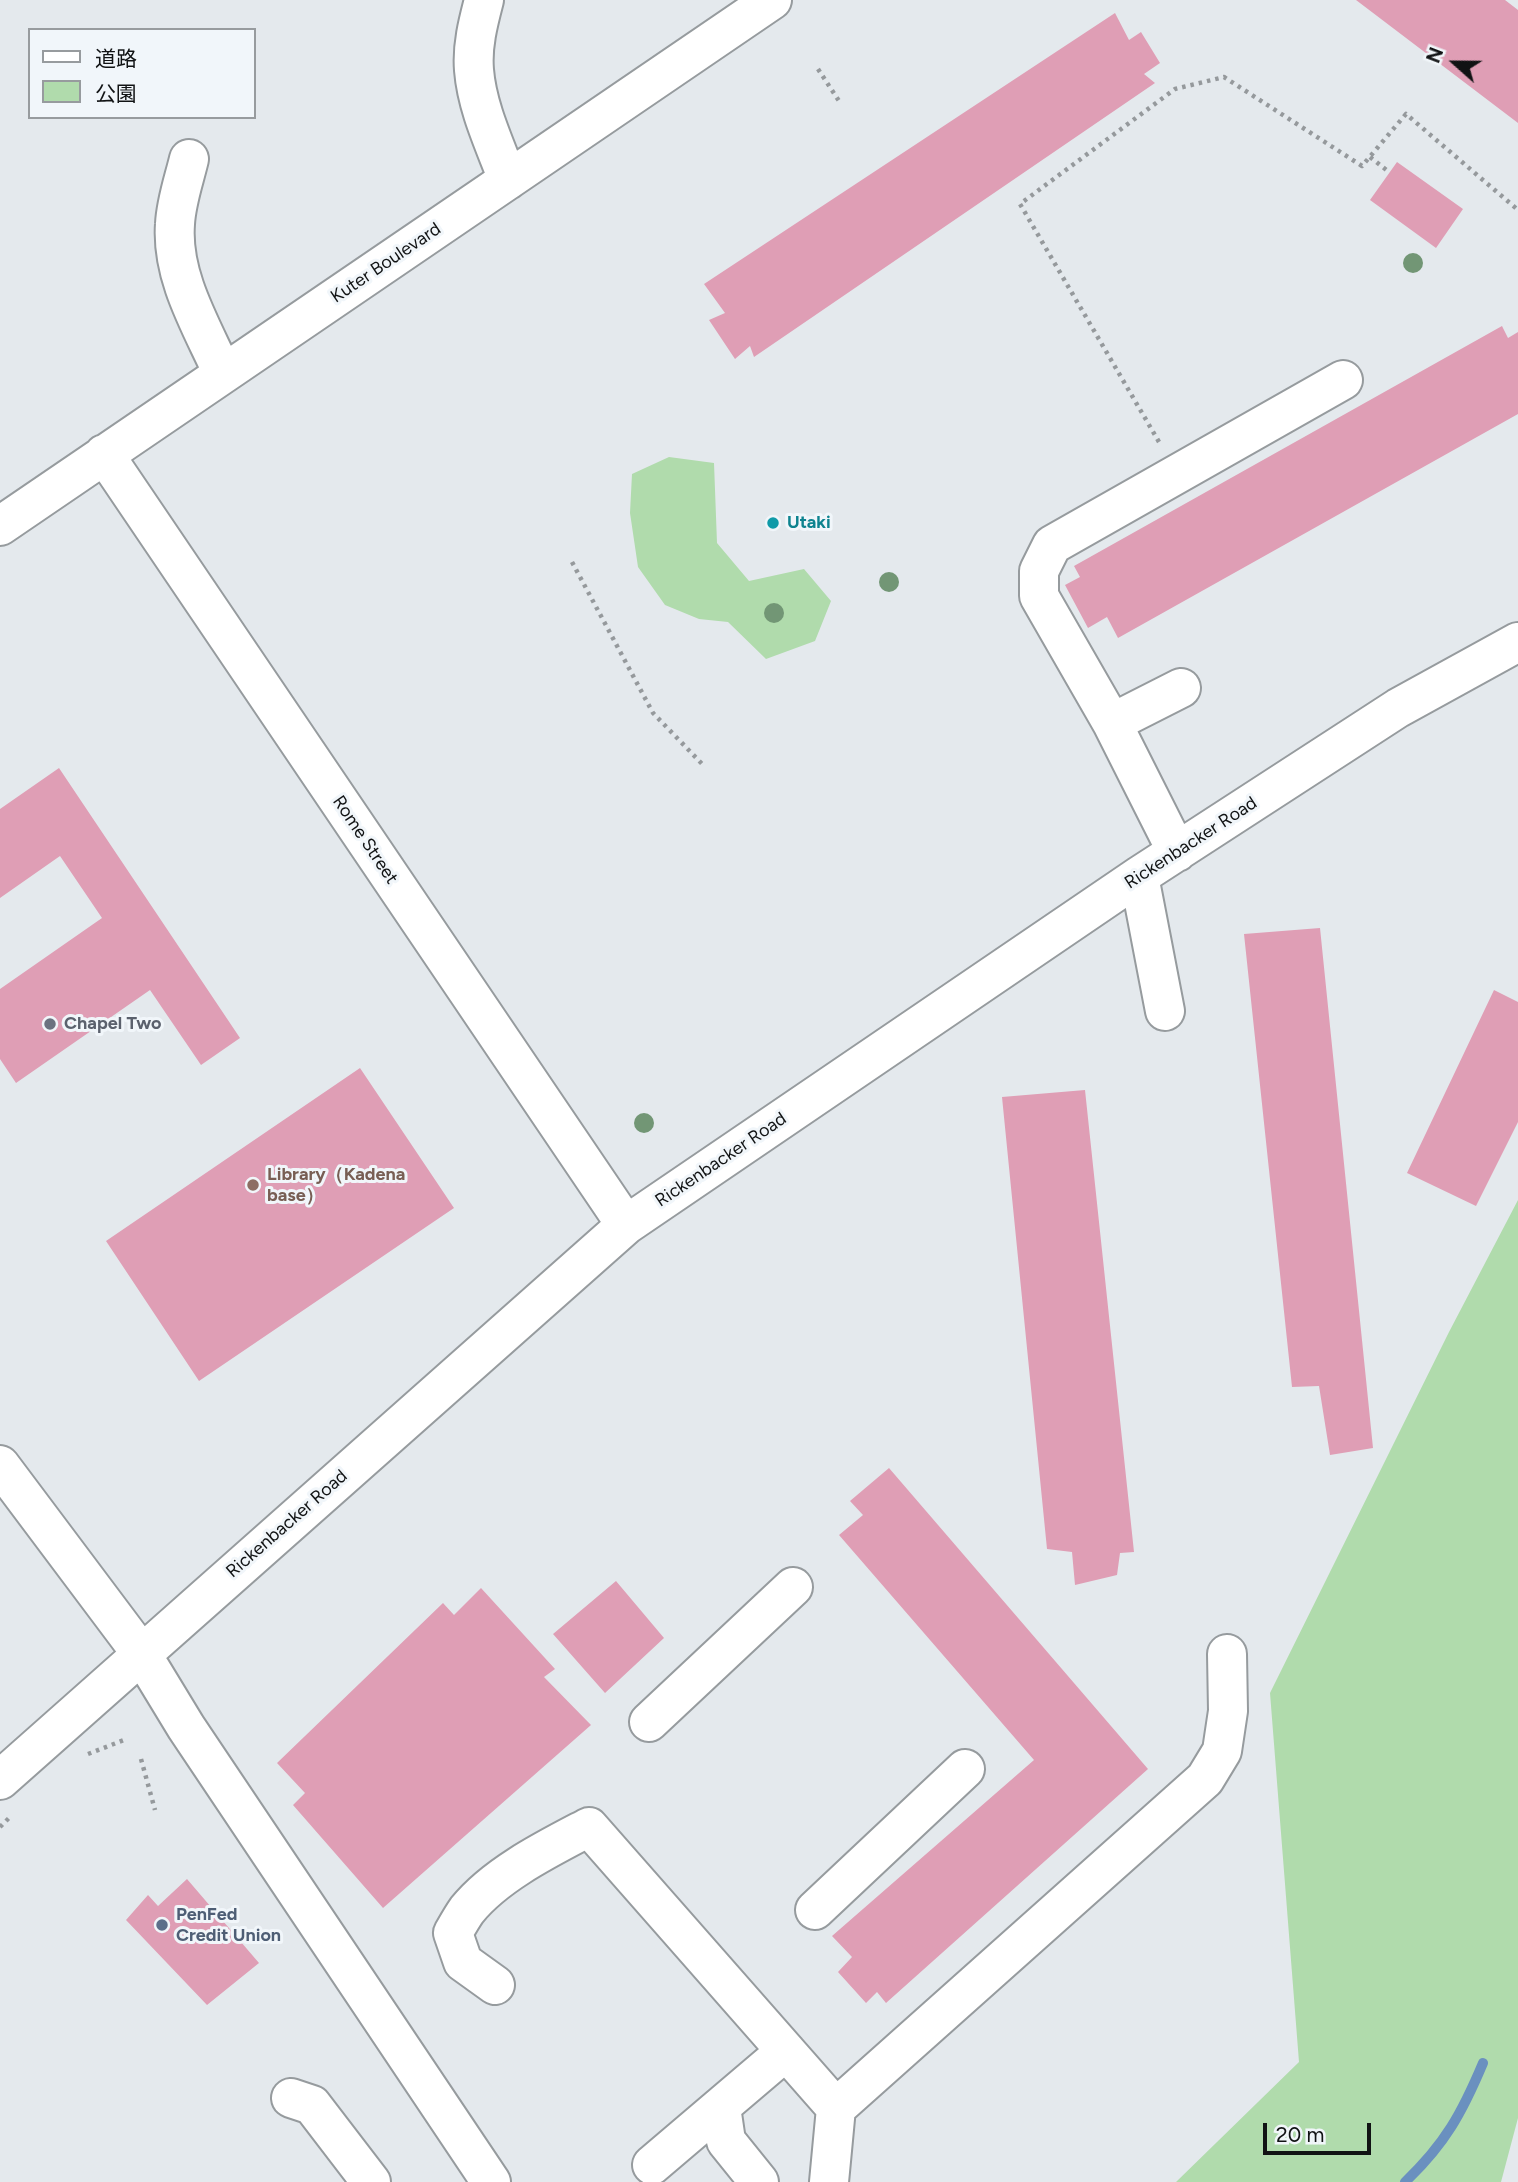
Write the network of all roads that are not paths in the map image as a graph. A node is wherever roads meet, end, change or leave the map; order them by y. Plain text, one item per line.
1 (484, 0) edge
2 (772, 0) edge
3 (189, 159) dead end
4 (508, 180) junction
5 (223, 374) junction
6 (1343, 380) dead end
7 (104, 454) junction
8 (0, 526) edge
9 (1518, 642) edge
10 (1181, 688) dead end
11 (1112, 723) junction
12 (1177, 852) junction
13 (1139, 876) junction
14 (1165, 1011) dead end
15 (625, 1225) junction
16 (0, 1465) edge
17 (793, 1587) dead end
18 (141, 1653) junction
19 (1227, 1654) dead end
20 (649, 1722) dead end
21 (965, 1769) dead end
22 (0, 1780) edge
23 (815, 1910) dead end
24 (495, 1985) dead end
25 (786, 2051) junction
26 (292, 2098) dead end
27 (721, 2106) junction
28 (836, 2108) junction
29 (652, 2165) dead end
30 (371, 2182) edge
31 (491, 2182) edge
32 (759, 2182) edge
33 (829, 2182) edge

1 - 4 street
2 - 4 street, Kuter Boulevard
3 - 5 street
4 - 5 street, Kuter Boulevard
5 - 7 street, Kuter Boulevard
6 - 11 street
7 - 8 street, Kuter Boulevard
7 - 15 street, Rome Street
9 - 12 street, Rickenbacker Road
10 - 11 street
11 - 12 street
12 - 13 street, Rickenbacker Road
13 - 14 street
13 - 15 street, Rickenbacker Road
15 - 18 street, Rickenbacker Road
16 - 18 street
17 - 20 street
18 - 22 street, Rickenbacker Road
18 - 31 street
19 - 28 street
21 - 23 street
24 - 25 street
25 - 27 street
25 - 28 street
26 - 30 street
27 - 29 street
27 - 32 street
28 - 33 street

